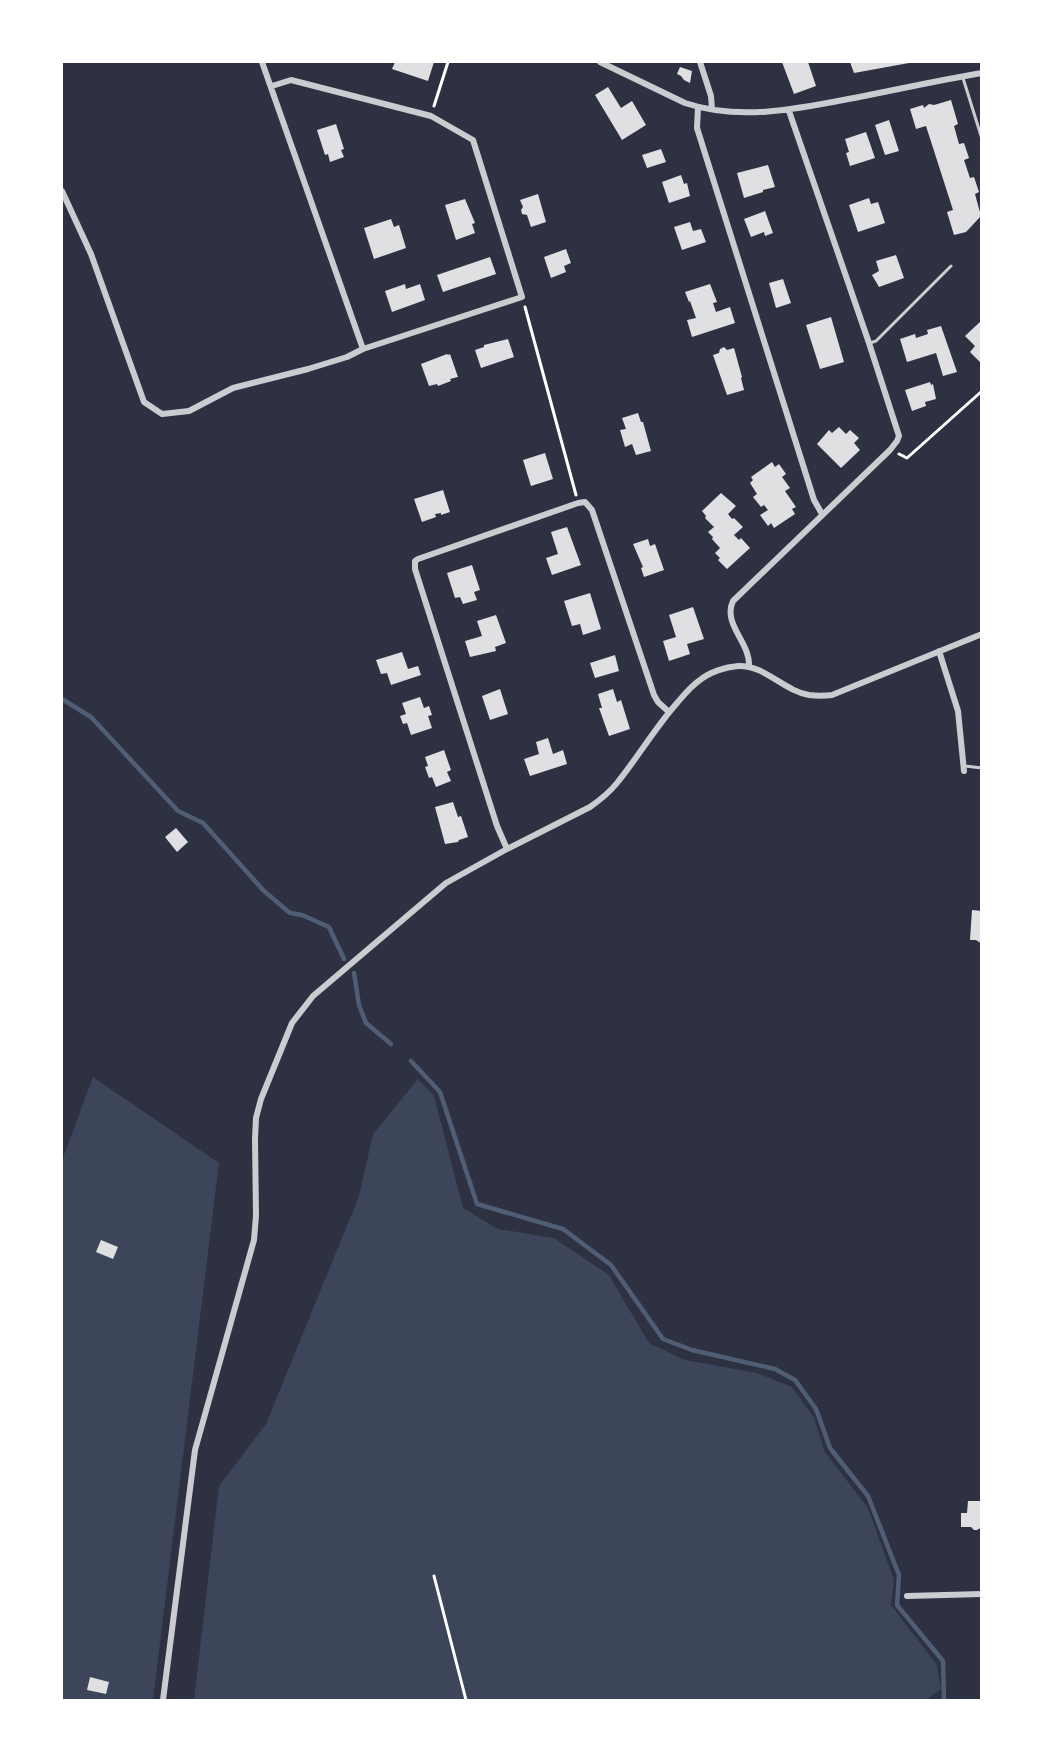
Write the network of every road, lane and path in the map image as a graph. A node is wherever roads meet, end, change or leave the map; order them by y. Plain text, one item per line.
1 (262, 62) edge
2 (448, 62) edge
3 (600, 62) edge
4 (700, 62) edge
5 (981, 73) edge
6 (962, 76) junction
7 (272, 86) junction
8 (698, 107) junction
9 (712, 109) junction
10 (789, 111) junction
11 (431, 116) junction
12 (981, 140) edge
13 (62, 190) edge
14 (951, 267) dead end
15 (522, 297) junction
16 (869, 343) junction
17 (363, 349) junction
18 (981, 391) edge
19 (890, 450) junction
20 (578, 503) junction
21 (822, 514) junction
22 (981, 634) edge
23 (939, 651) junction
24 (749, 667) junction
25 (669, 712) junction
26 (981, 768) edge
27 (964, 769) joint
28 (507, 849) junction
29 (434, 1576) dead end
30 (981, 1594) edge
31 (907, 1596) dead end
32 (163, 1701) edge
33 (466, 1701) edge

1 - 7 street
2 - 11 path
3 - 8 street
4 - 9 street
5 - 6 street
6 - 10 street
6 - 12 lane
7 - 11 street
7 - 17 street
8 - 9 street
8 - 21 street
9 - 10 street
10 - 16 street
11 - 15 street
13 - 17 street
14 - 16 lane
15 - 17 street
15 - 20 path
16 - 19 street
18 - 19 path
19 - 21 street
20 - 25 street
20 - 28 street
21 - 24 street
22 - 23 street
23 - 24 street
23 - 27 street
24 - 25 street
25 - 28 street
26 - 27 lane
28 - 32 street
29 - 33 path
30 - 31 street

